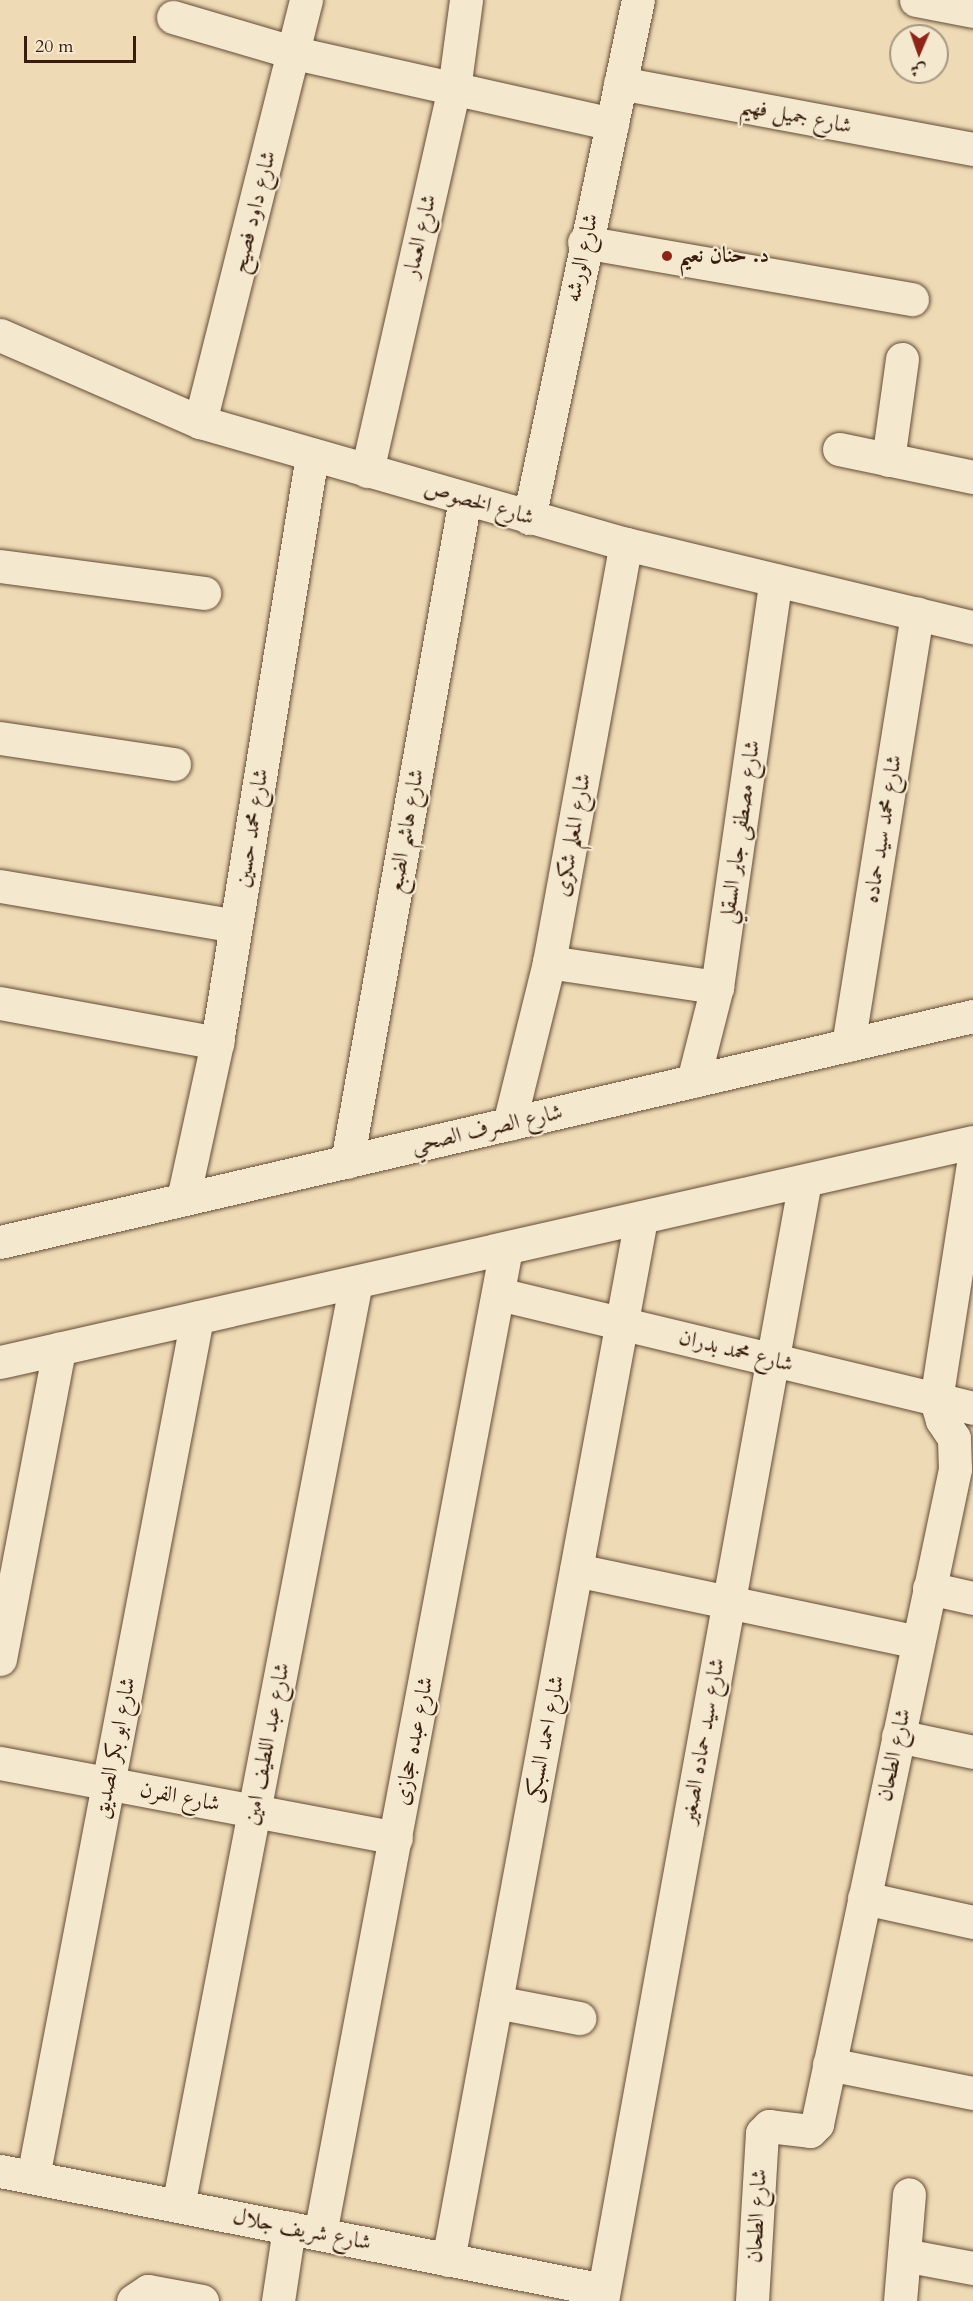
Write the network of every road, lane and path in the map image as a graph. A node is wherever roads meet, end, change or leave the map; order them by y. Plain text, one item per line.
1 (306, 0) edge
2 (466, 0) edge
3 (638, 0) edge
4 (916, 0) edge
5 (973, 11) edge
6 (173, 16) dead end
7 (295, 52) junction
8 (620, 83) junction
9 (454, 89) junction
10 (612, 124) junction
11 (973, 149) edge
12 (584, 242) junction
13 (912, 300) dead end
14 (0, 335) edge
15 (902, 359) dead end
16 (200, 422) junction
17 (839, 449) dead end
18 (312, 455) junction
19 (888, 459) junction
20 (367, 471) junction
21 (973, 477) edge
22 (465, 499) junction
23 (529, 518) junction
24 (626, 544) junction
25 (0, 566) edge
26 (776, 580) junction
27 (204, 593) dead end
28 (917, 613) junction
29 (973, 627) edge
30 (0, 738) edge
31 (174, 764) dead end
32 (0, 886) edge
33 (236, 926) junction
34 (549, 962) junction
35 (717, 987) junction
36 (0, 1003) edge
37 (973, 1016) edge
38 (217, 1043) junction
39 (848, 1045) junction
40 (693, 1081) junction
41 (509, 1124) junction
42 (973, 1142) edge
43 (347, 1162) junction
44 (973, 1163) edge
45 (805, 1181) junction
46 (183, 1199) junction
47 (641, 1219) junction
48 (0, 1242) edge
49 (506, 1249) junction
50 (356, 1282) junction
51 (499, 1294) junction
52 (197, 1318) junction
53 (622, 1323) junction
54 (59, 1348) junction
55 (772, 1360) junction
56 (0, 1362) edge
57 (936, 1400) junction
58 (973, 1408) edge
59 (576, 1570) junction
60 (928, 1588) junction
61 (973, 1598) edge
62 (728, 1602) junction
63 (917, 1642) junction
64 (0, 1659) edge
65 (898, 1736) junction
66 (973, 1752) edge
67 (0, 1763) edge
68 (108, 1784) junction
69 (254, 1811) junction
70 (396, 1839) junction
71 (864, 1898) junction
72 (973, 1922) edge
73 (496, 2002) junction
74 (579, 2018) dead end
75 (829, 2064) junction
76 (973, 2093) edge
77 (0, 2171) edge
78 (33, 2177) junction
79 (909, 2194) dead end
80 (178, 2206) junction
81 (305, 2231) junction
82 (904, 2255) junction
83 (448, 2260) junction
84 (973, 2268) edge
85 (603, 2295) edge
86 (134, 2301) edge
87 (202, 2301) edge
88 (278, 2301) edge
89 (752, 2301) edge
90 (900, 2301) edge

1 - 7 street, شارع داود فصيح
2 - 9 street, شارع العمار
3 - 8 street, شارع الورشه
4 - 5 street
6 - 7 street
7 - 9 street
7 - 16 street, شارع داود فصيح
8 - 10 street, شارع الورشه
8 - 11 street, شارع جميل فهيم
9 - 10 street
9 - 20 street, شارع العمار
10 - 12 street, شارع الورشه
12 - 13 street
12 - 23 street, شارع الورشه
14 - 16 street, شارع الخصوص
15 - 19 street
16 - 18 street, شارع الخصوص
17 - 19 street
18 - 20 street, شارع الخصوص
18 - 33 street, شارع محمد حسين
19 - 21 street
20 - 22 street, شارع الخصوص
22 - 23 street, شارع الخصوص
22 - 43 street, شارع هاشم الضبع
23 - 24 street, شارع الخصوص
24 - 26 street, شارع الخصوص
24 - 34 street, شارع المعلم شكرى
25 - 27 street
26 - 28 street, شارع الخصوص
26 - 35 street, شارع مصطفى جابر السقلي
28 - 29 street, شارع الخصوص
28 - 39 street, شارع محمد سيد حماده
30 - 31 street
32 - 33 street
33 - 38 street, شارع محمد حسين
34 - 35 street
34 - 41 street, شارع المعلم شكرى
35 - 40 street, شارع مصطفى جابر السقلي
36 - 38 street
37 - 39 street, شارع الصرف الصحي
38 - 46 street, شارع محمد حسين
39 - 40 street, شارع الصرف الصحي
40 - 41 street, شارع الصرف الصحي
41 - 43 street, شارع الصرف الصحي
42 - 45 street
43 - 46 street, شارع الصرف الصحي
44 - 57 street
45 - 47 street
45 - 55 street, شارع سيد حماده الصغير
46 - 48 street, شارع الصرف الصحي
47 - 49 street
47 - 53 street, شارع احمد السبكى
49 - 50 street
49 - 51 street, شارع عبده حجازى
50 - 52 street
50 - 69 street, شارع عبد اللطيف امين
51 - 53 street, شارع محمد بدران
51 - 70 street, شارع عبده حجازى
52 - 54 street
52 - 68 street, شارع ابو بكر الصديق
53 - 55 street, شارع محمد بدران
53 - 59 street, شارع احمد السبكى
54 - 56 street
54 - 64 street
55 - 57 street, شارع محمد بدران
55 - 62 street, شارع سيد حماده الصغير
57 - 58 street, شارع محمد بدران
57 - 60 street, شارع الطحان
59 - 62 street
59 - 73 street, شارع احمد السبكى
60 - 61 street
60 - 63 street, شارع الطحان
62 - 63 street
62 - 85 street, شارع سيد حماده الصغير
63 - 65 street, شارع الطحان
65 - 66 street
65 - 71 street, شارع الطحان
67 - 68 street, شارع الفرن
68 - 69 street, شارع الفرن
68 - 78 street, شارع ابو بكر الصديق
69 - 70 street, شارع الفرن
69 - 80 street, شارع عبد اللطيف امين
70 - 81 street, شارع عبده حجازى
71 - 72 street
71 - 75 street, شارع الطحان
73 - 74 street
73 - 83 street, شارع احمد السبكى
75 - 76 street
75 - 89 street, شارع الطحان
77 - 78 street, شارع شريف جلال
78 - 80 street, شارع شريف جلال
79 - 82 street
80 - 81 street, شارع شريف جلال
81 - 83 street, شارع شريف جلال
81 - 88 street, شارع عبده حجازى
82 - 84 street
82 - 90 street
83 - 85 street, شارع شريف جلال
86 - 87 street

